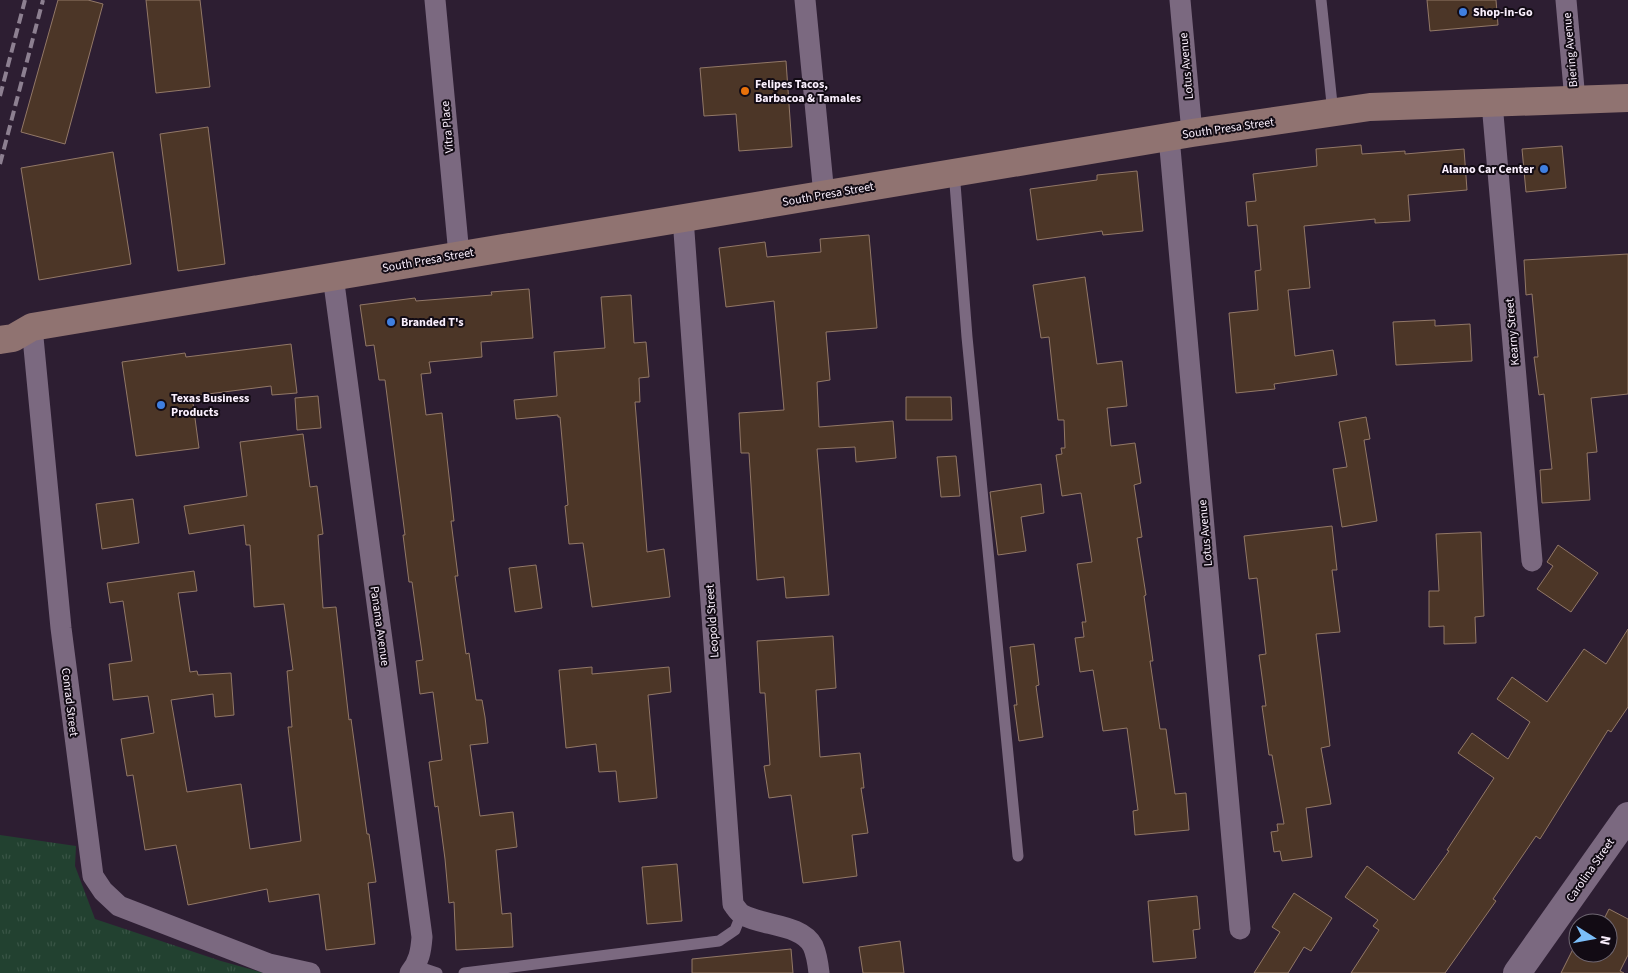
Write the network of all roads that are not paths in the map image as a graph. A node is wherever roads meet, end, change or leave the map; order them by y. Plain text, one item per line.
1 (435, 0) edge
2 (805, 0) edge
3 (1180, 0) edge
4 (1321, 0) edge
5 (1566, 0) edge
6 (1628, 98) edge
7 (1575, 100) junction
8 (1492, 103) junction
9 (1333, 113) junction
10 (1181, 135) junction
11 (954, 172) junction
12 (824, 195) junction
13 (683, 218) junction
14 (459, 255) junction
15 (333, 276) junction
16 (0, 321) edge
17 (32, 327) junction
18 (0, 340) edge
19 (1532, 561) dead end
20 (1628, 816) edge
21 (1018, 856) dead end
22 (741, 914) junction
23 (1240, 929) dead end
24 (413, 970) edge
25 (310, 973) edge
26 (437, 973) edge
27 (464, 973) edge
28 (819, 973) edge
29 (1517, 973) edge

1 - 14 street, Vitra Place
2 - 12 street
3 - 10 street, Lotus Avenue
4 - 9 lane
5 - 7 street, Biering Avenue
6 - 7 main road, South Presa Street
7 - 8 main road, South Presa Street
8 - 9 main road, South Presa Street
8 - 19 street, Kearny Street
9 - 10 main road, South Presa Street
10 - 11 main road, South Presa Street
10 - 23 street, Lotus Avenue
11 - 12 main road, South Presa Street
11 - 21 lane
12 - 13 main road, South Presa Street
13 - 14 main road, South Presa Street
13 - 22 street, Leopold Street
14 - 15 main road, South Presa Street
15 - 17 main road, South Presa Street
15 - 24 street, Panama Avenue
16 - 17 main road, South Presa Street
17 - 18 main road, South Presa Street
17 - 25 street, Conrad Street
20 - 29 street, Carolina Street
22 - 27 lane
22 - 28 street
24 - 26 lane

